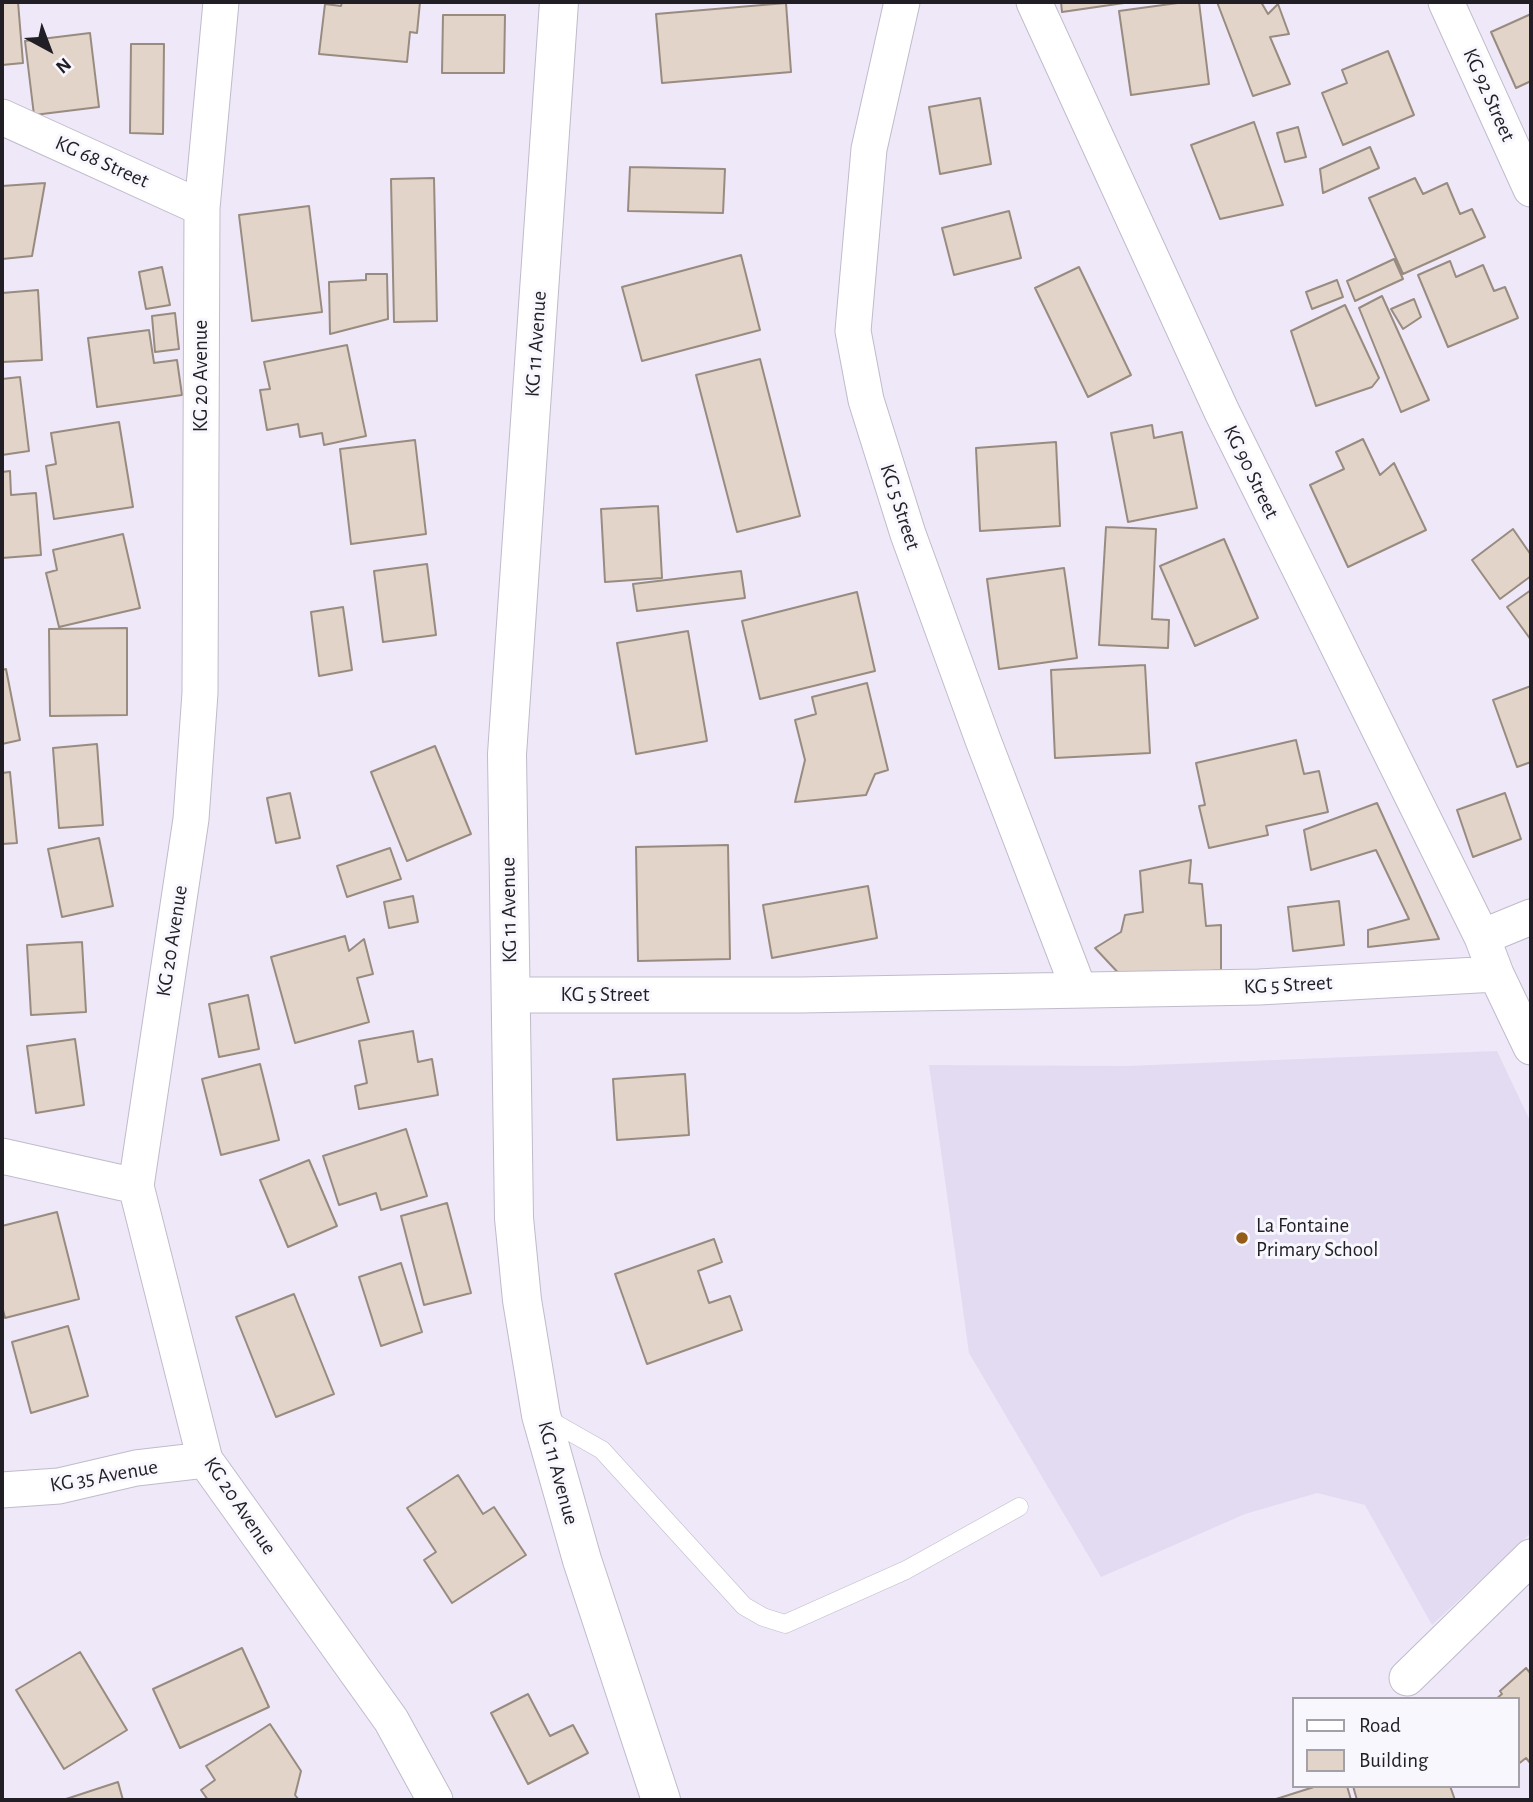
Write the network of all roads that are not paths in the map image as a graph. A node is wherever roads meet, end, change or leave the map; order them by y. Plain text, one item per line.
1 (221, 2) edge
2 (559, 2) edge
3 (902, 2) edge
4 (1034, 2) edge
5 (1446, 2) edge
6 (2, 117) edge
7 (1531, 189) edge
8 (202, 208) junction
9 (1531, 917) edge
10 (1482, 937) junction
11 (1496, 974) junction
12 (1079, 990) junction
13 (510, 995) junction
14 (1531, 1048) edge
15 (2, 1156) edge
16 (136, 1185) junction
17 (541, 1415) junction
18 (205, 1460) junction
19 (2, 1490) edge
20 (1019, 1507) dead end
21 (1531, 1557) edge
22 (1407, 1678) dead end
23 (435, 1800) edge
24 (661, 1800) edge

1 - 8 street, KG 20 Avenue
2 - 13 main road, KG 11 Avenue
3 - 12 street, KG 5 Street
4 - 10 street, KG 90 Street
5 - 7 street, KG 92 Street
6 - 8 street, KG 68 Street
8 - 16 street, KG 20 Avenue
9 - 10 street
10 - 11 street, KG 90 Street
11 - 12 street, KG 5 Street
11 - 14 street, KG 90 Street
12 - 13 street, KG 5 Street
13 - 17 main road, KG 11 Avenue
15 - 16 street
16 - 18 street, KG 20 Avenue
17 - 20 lane
17 - 24 main road, KG 11 Avenue
18 - 19 street, KG 35 Avenue
18 - 23 street, KG 20 Avenue
21 - 22 street

